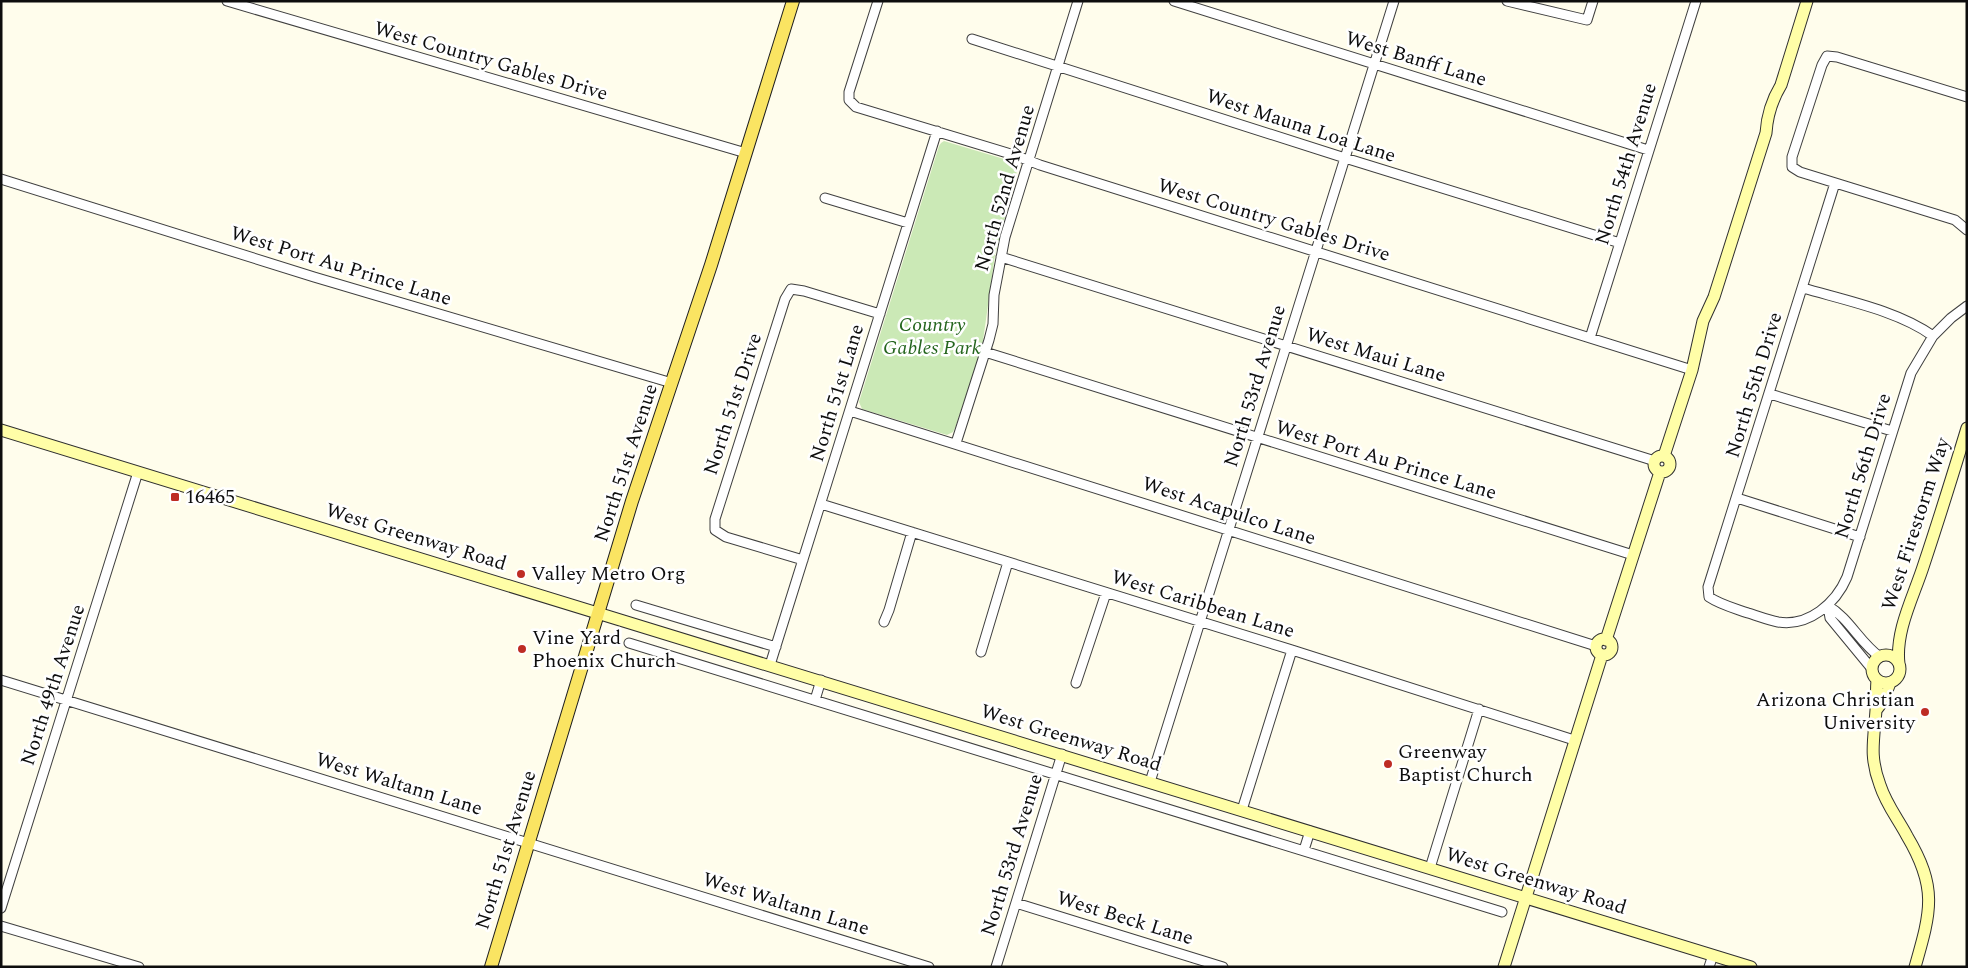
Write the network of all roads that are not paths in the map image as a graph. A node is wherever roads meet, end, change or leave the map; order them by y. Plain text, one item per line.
1 (227, 1) edge
2 (793, 1) edge
3 (878, 1) edge
4 (1078, 1) edge
5 (1174, 1) edge
6 (1394, 1) edge
7 (1506, 1) edge
8 (1593, 1) edge
9 (1696, 1) edge
10 (1808, 1) edge
11 (972, 39) dead end
12 (1374, 64) junction
13 (1057, 66) junction
14 (1967, 97) edge
15 (938, 132) junction
16 (1648, 150) junction
17 (746, 154) junction
18 (1345, 158) junction
19 (1028, 161) junction
20 (1, 179) edge
21 (1835, 183) junction
22 (825, 198) dead end
23 (908, 223) junction
24 (1967, 230) edge
25 (1620, 243) junction
26 (1316, 251) junction
27 (1001, 257) junction
28 (1803, 288) junction
29 (1967, 306) edge
30 (880, 314) junction
31 (1933, 336) junction
32 (1590, 338) junction
33 (1286, 345) junction
34 (985, 352) junction
35 (1692, 370) junction
36 (672, 383) junction
37 (1770, 394) junction
38 (850, 411) junction
39 (1967, 428) edge
40 (1, 430) edge
41 (1892, 431) junction
42 (1257, 438) junction
43 (956, 443) junction
44 (1660, 459) junction
45 (138, 472) junction
46 (1736, 498) junction
47 (821, 504) junction
48 (1229, 529) junction
49 (912, 532) junction
50 (1860, 537) junction
51 (1634, 555) junction
52 (803, 560) junction
53 (1008, 562) junction
54 (1106, 593) junction
55 (636, 605) dead end
56 (1828, 606) junction
57 (598, 612) junction
58 (884, 622) dead end
59 (1200, 622) junction
60 (1854, 630) junction
61 (1901, 630) junction
62 (1846, 637) junction
63 (629, 643) dead end
64 (776, 647) junction
65 (1601, 647) junction
66 (1292, 650) junction
67 (980, 652) dead end
68 (1881, 656) junction
69 (1899, 664) junction
70 (770, 665) junction
71 (1872, 669) junction
72 (1, 680) edge
73 (821, 680) junction
74 (1877, 680) junction
75 (1076, 683) dead end
76 (1890, 683) junction
77 (67, 700) junction
78 (815, 700) junction
79 (1479, 709) junction
80 (1876, 709) junction
81 (1574, 740) junction
82 (1062, 754) junction
83 (1056, 774) junction
84 (1150, 782) junction
85 (1242, 810) junction
86 (1310, 831) junction
87 (529, 842) junction
88 (1304, 850) junction
89 (1430, 868) junction
90 (1525, 897) junction
91 (1016, 903) junction
92 (1, 908) edge
93 (1502, 912) dead end
94 (1, 926) edge
95 (1713, 955) junction
96 (139, 967) edge
97 (491, 967) edge
98 (929, 967) edge
99 (996, 967) edge
100 (1223, 967) edge
101 (1504, 967) edge
102 (1709, 967) edge
103 (1751, 967) edge
104 (1915, 967) edge

1 - 17 street, West Country Gables Drive
2 - 17 main road, North 51st Avenue
3 - 15 street, West Country Gables Drive
4 - 13 street, North 52nd Avenue
5 - 12 street, West Banff Lane
6 - 12 street, North 53rd Avenue
7 - 8 street
9 - 16 street, North 54th Avenue
10 - 35 main road
11 - 13 street, West Mauna Loa Lane
12 - 16 street, West Banff Lane
12 - 18 street, North 53rd Avenue
13 - 18 street, West Mauna Loa Lane
13 - 19 street, North 52nd Avenue
14 - 21 street
15 - 19 street, West Country Gables Drive
15 - 23 street, North 51st Lane
16 - 25 street, North 54th Avenue
17 - 36 main road, North 51st Avenue
18 - 25 street, West Mauna Loa Lane
18 - 26 street, North 53rd Avenue
19 - 26 street, West Country Gables Drive
19 - 27 street, North 52nd Avenue
20 - 36 street, West Port Au Prince Lane
21 - 24 street
21 - 28 street, North 55th Drive
22 - 23 street
23 - 30 street, North 51st Lane
25 - 32 street, North 54th Avenue
26 - 32 street, West Country Gables Drive
26 - 33 street, North 53rd Avenue
27 - 33 street, West Maui Lane
27 - 34 street, North 52nd Avenue
28 - 31 street
28 - 37 street, North 55th Drive
29 - 31 street
30 - 38 street, North 51st Lane
30 - 52 street, North 51st Drive
31 - 41 street, North 56th Drive
32 - 35 street, West Country Gables Drive
33 - 42 street, North 53rd Avenue
33 - 44 street, West Maui Lane
34 - 42 street, West Port Au Prince Lane
34 - 43 street, North 52nd Avenue
35 - 44 main road
36 - 57 main road, North 51st Avenue
37 - 41 street
37 - 46 street, North 55th Drive
38 - 43 street, West Acapulco Lane
38 - 47 street, North 51st Lane
39 - 61 main road, West Firestorm Way
40 - 45 main road, West Greenway Road
41 - 50 street, North 56th Drive
42 - 48 street, North 53rd Avenue
42 - 51 street, West Port Au Prince Lane
43 - 48 street, West Acapulco Lane
44 - 51 main road
45 - 57 main road, West Greenway Road
45 - 77 street, North 49th Avenue
46 - 50 street
46 - 56 street, North 55th Drive
47 - 49 street, West Caribbean Lane
47 - 52 street, North 51st Lane
48 - 59 street, North 53rd Avenue
48 - 65 street, West Acapulco Lane
49 - 53 street, West Caribbean Lane
49 - 58 street
50 - 56 street, North 56th Drive
51 - 65 main road
52 - 64 street, North 51st Lane
53 - 54 street, West Caribbean Lane
53 - 67 street
54 - 59 street, West Caribbean Lane
54 - 75 street
55 - 64 street
56 - 60 street
56 - 62 street
57 - 70 main road, West Greenway Road
57 - 87 main road, North 51st Avenue
59 - 66 street, West Caribbean Lane
59 - 84 street, North 53rd Avenue
60 - 62 street
60 - 68 street
61 - 68 main road, West Firestorm Way
61 - 69 main road, West Firestorm Way
62 - 71 street
63 - 78 street, West Greenway Road
64 - 70 street, North 51st Lane
65 - 81 main road
66 - 79 street, West Caribbean Lane
66 - 85 street
68 - 69 main road
68 - 71 main road
69 - 76 main road
70 - 73 main road, West Greenway Road
71 - 74 main road
72 - 77 street, West Waltann Lane
73 - 78 street
73 - 82 main road, West Greenway Road
74 - 76 main road
74 - 80 main road
76 - 80 main road
77 - 87 street, West Waltann Lane
77 - 92 street, North 49th Avenue
78 - 83 street, West Greenway Road
79 - 81 street, West Caribbean Lane
79 - 89 street
80 - 104 main road
81 - 90 main road
82 - 83 street, North 53rd Avenue
82 - 84 main road, West Greenway Road
83 - 88 street, West Greenway Road
83 - 91 street, North 53rd Avenue
84 - 85 main road, West Greenway Road
85 - 86 main road, West Greenway Road
86 - 88 street
86 - 89 main road, West Greenway Road
87 - 97 main road, North 51st Avenue
87 - 98 street, West Waltann Lane
88 - 93 street, West Greenway Road
89 - 90 main road, West Greenway Road
90 - 95 main road, West Greenway Road
90 - 101 main road
91 - 99 street, North 53rd Avenue
91 - 100 street, West Beck Lane
94 - 96 street
95 - 102 street
95 - 103 main road, West Greenway Road

